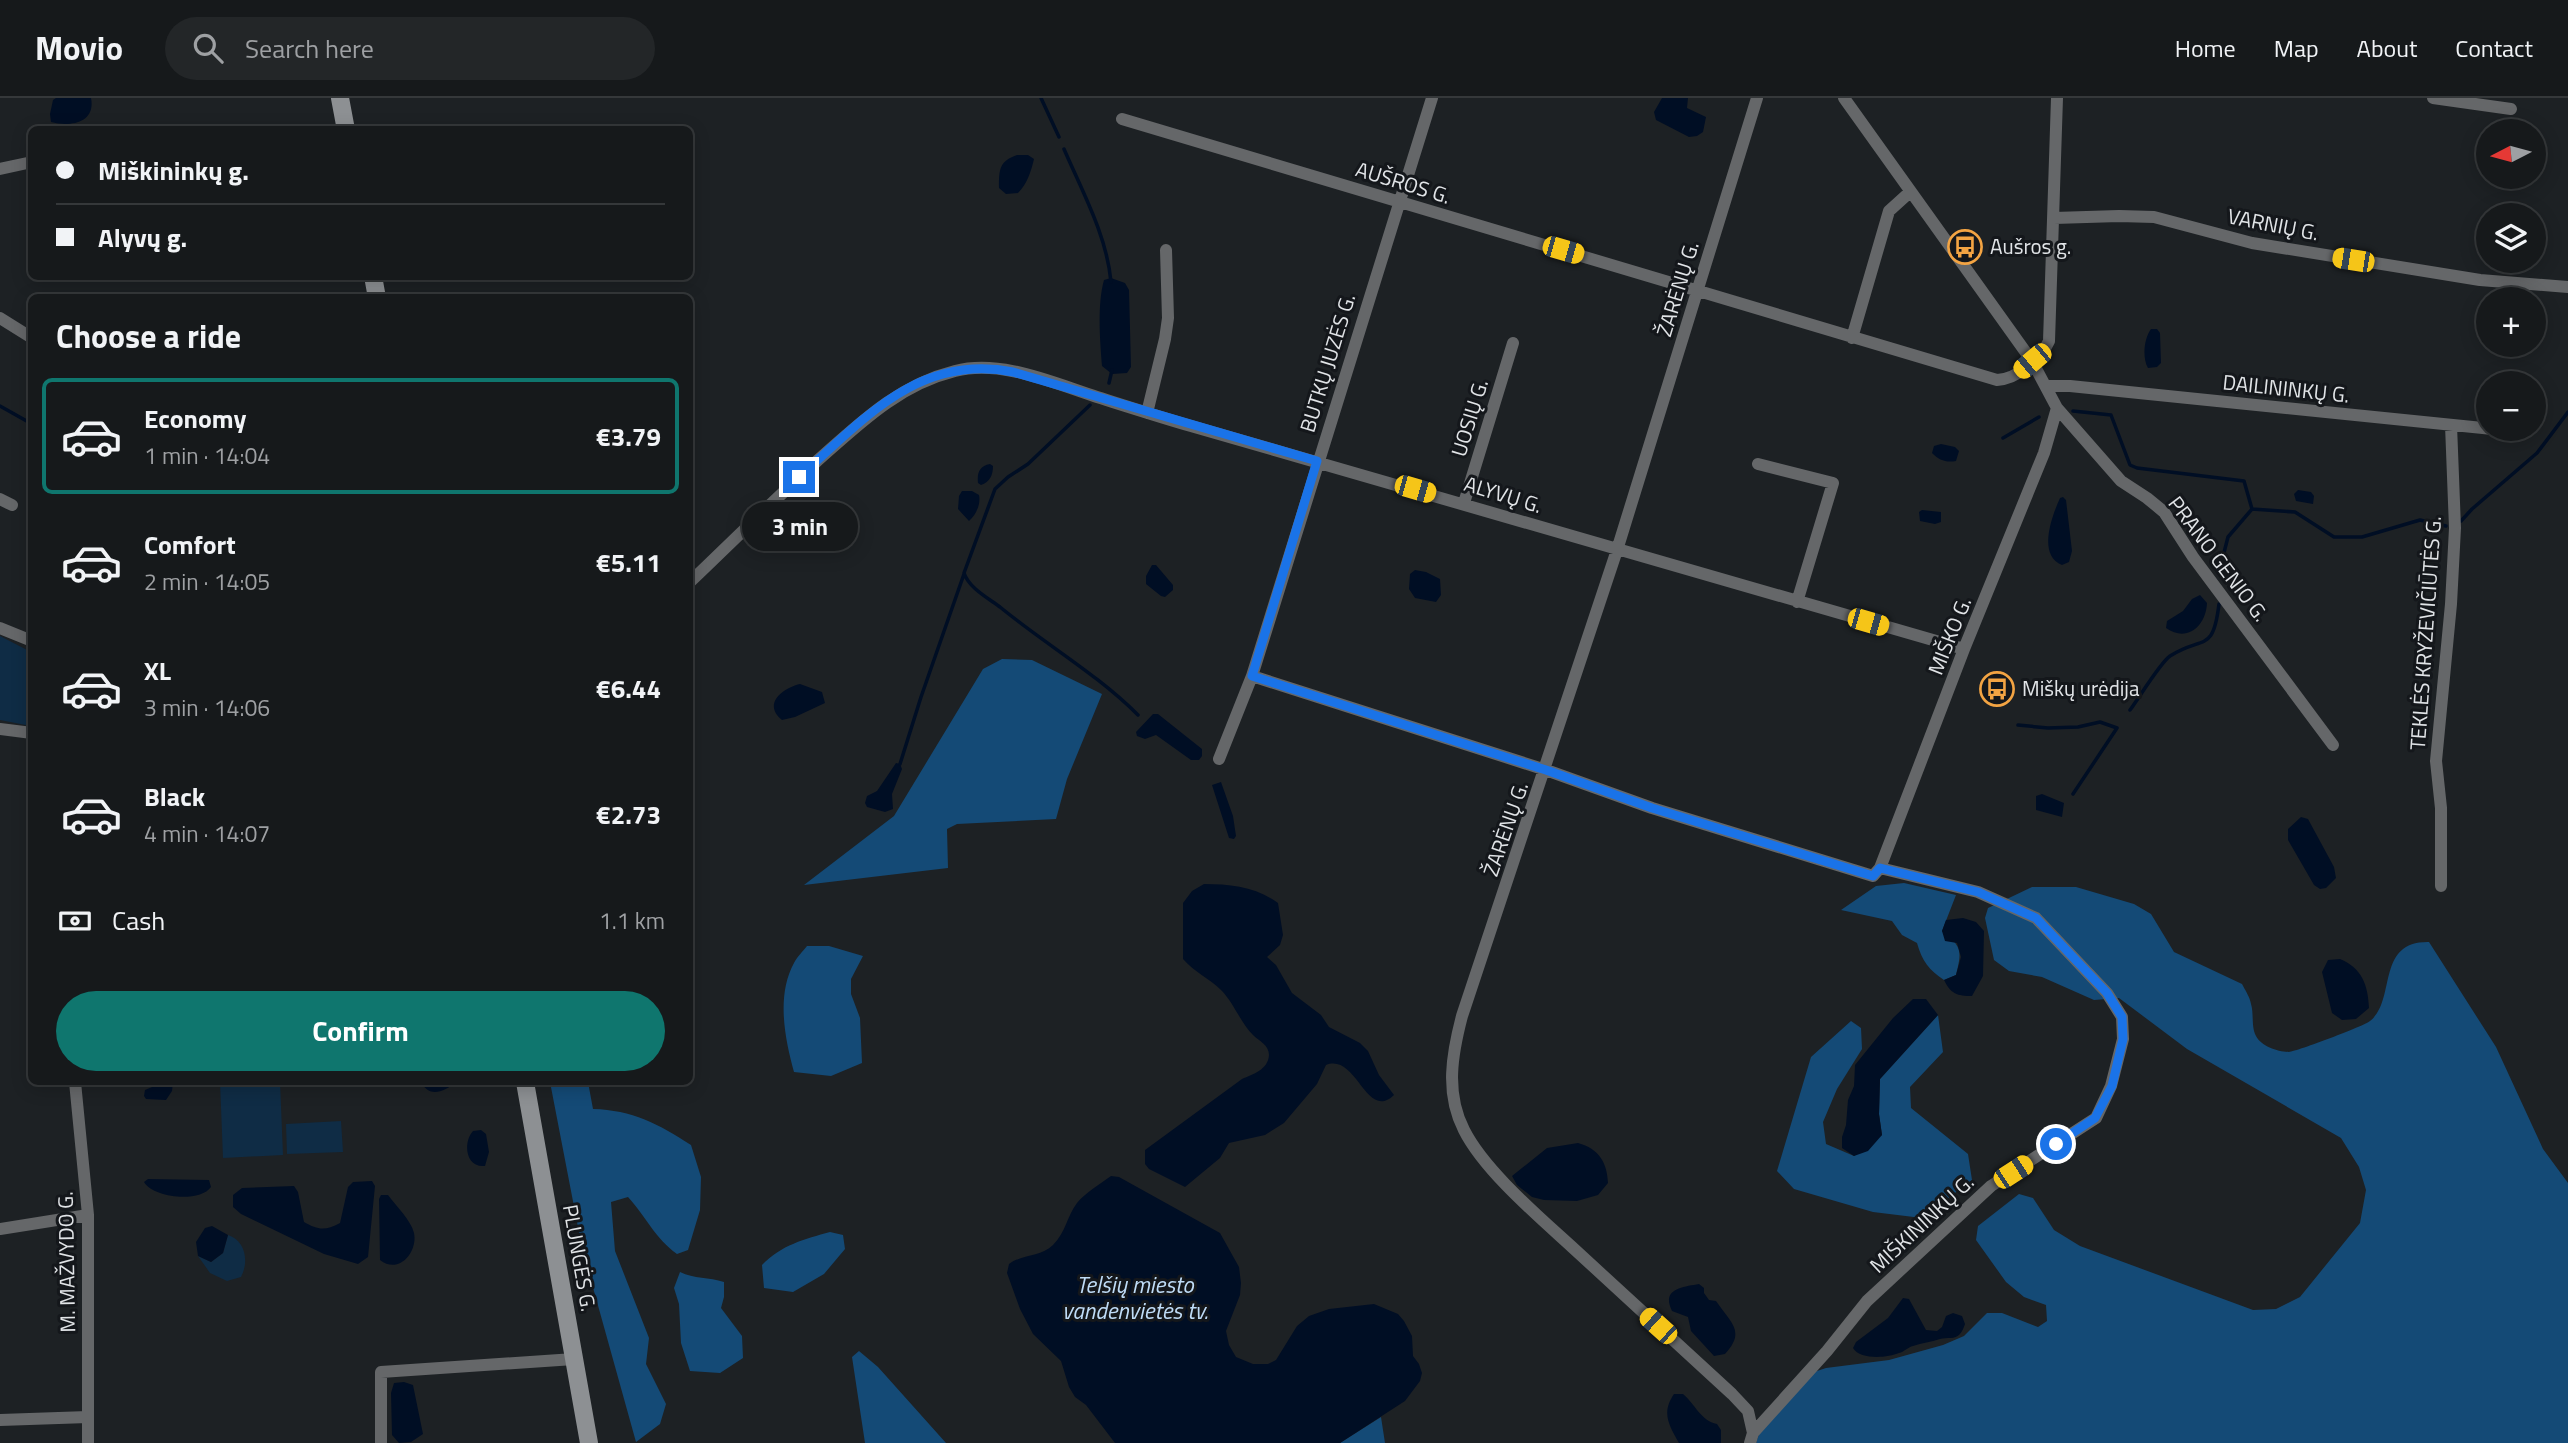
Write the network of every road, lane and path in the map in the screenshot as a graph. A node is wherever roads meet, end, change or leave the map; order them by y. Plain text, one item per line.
1 (340, 98) edge
2 (1432, 98) edge
3 (1757, 98) edge
4 (1844, 98) edge
5 (2057, 98) edge
6 (2433, 98) edge
7 (2511, 109) dead end
8 (1122, 119) dead end
9 (345, 126) edge
10 (28, 163) edge
11 (0, 169) edge
12 (1910, 192) junction
13 (1399, 202) junction
14 (2054, 218) junction
15 (1166, 250) dead end
16 (2568, 287) edge
17 (1698, 289) junction
18 (0, 318) edge
19 (28, 336) edge
20 (1852, 338) junction
21 (1513, 343) dead end
22 (2032, 361) junction
23 (2046, 386) junction
24 (2057, 408) junction
25 (1147, 413) junction
26 (2451, 425) junction
27 (2476, 427) edge
28 (1317, 461) junction
29 (1758, 464) dead end
30 (0, 499) edge
31 (1464, 503) junction
32 (12, 505) dead end
33 (1617, 550) junction
34 (693, 579) edge
35 (1797, 602) junction
36 (0, 628) edge
37 (28, 639) edge
38 (1964, 649) junction
39 (1252, 676) junction
40 (0, 729) edge
41 (28, 732) edge
42 (2333, 746) dead end
43 (1219, 759) dead end
44 (1546, 770) junction
45 (1876, 872) junction
46 (2441, 886) dead end
47 (75, 1085) edge
48 (526, 1085) edge
49 (88, 1215) junction
50 (0, 1229) edge
51 (574, 1359) junction
52 (88, 1417) junction
53 (0, 1420) edge
54 (1751, 1438) edge
55 (88, 1443) edge
56 (381, 1443) edge
57 (589, 1443) edge

1 - 9 main road
2 - 13 street, BUTKŲ JUZĖS G.
3 - 17 street, ŽARĖNŲ G.
4 - 12 street, PRANO GENIO G.
5 - 14 street
6 - 7 street
8 - 13 street, AUŠROS G.
10 - 11 street
12 - 20 street
12 - 22 street, PRANO GENIO G.
13 - 17 street, AUŠROS G.
13 - 28 street, BUTKŲ JUZĖS G.
14 - 16 street, VARNIŲ G.
14 - 22 street
15 - 25 street
17 - 20 street, AUŠROS G.
17 - 33 street, ŽARĖNŲ G.
18 - 19 street
20 - 22 street, AUŠROS G.
21 - 31 street, UOSIŲ G.
22 - 23 street, PRANO GENIO G.
23 - 24 street, PRANO GENIO G.
23 - 26 street, DAILININKŲ G.
24 - 38 street, MIŠKO G.
24 - 42 street, PRANO GENIO G.
25 - 28 street, ALYVŲ G.
25 - 34 street, ALYVŲ G.
26 - 27 street, DAILININKŲ G.
26 - 46 street, TEKLĖS KRYŽEVIČIŪTĖS G.
28 - 31 street, ALYVŲ G.
28 - 39 street, BUTKŲ JUZĖS G.
29 - 35 street
30 - 32 street
31 - 33 street, ALYVŲ G.
33 - 35 street, ALYVŲ G.
33 - 44 street, ŽARĖNŲ G.
35 - 38 street, ALYVŲ G.
36 - 37 street
38 - 45 street, MIŠKO G.
39 - 43 street, BUTKŲ JUZĖS G.
39 - 44 street, MIŠKININKŲ G.
40 - 41 street
44 - 45 street, MIŠKININKŲ G.
44 - 54 street, ŽARĖNŲ G.
45 - 54 street, MIŠKININKŲ G.
47 - 49 street, M. MAŽVYDO G.
48 - 51 main road, PLUNGĖS G.
49 - 50 street
49 - 52 street, M. MAŽVYDO G.
51 - 56 street
51 - 57 main road, PLUNGĖS G.
52 - 53 street
52 - 55 street, M. MAŽVYDO G.

